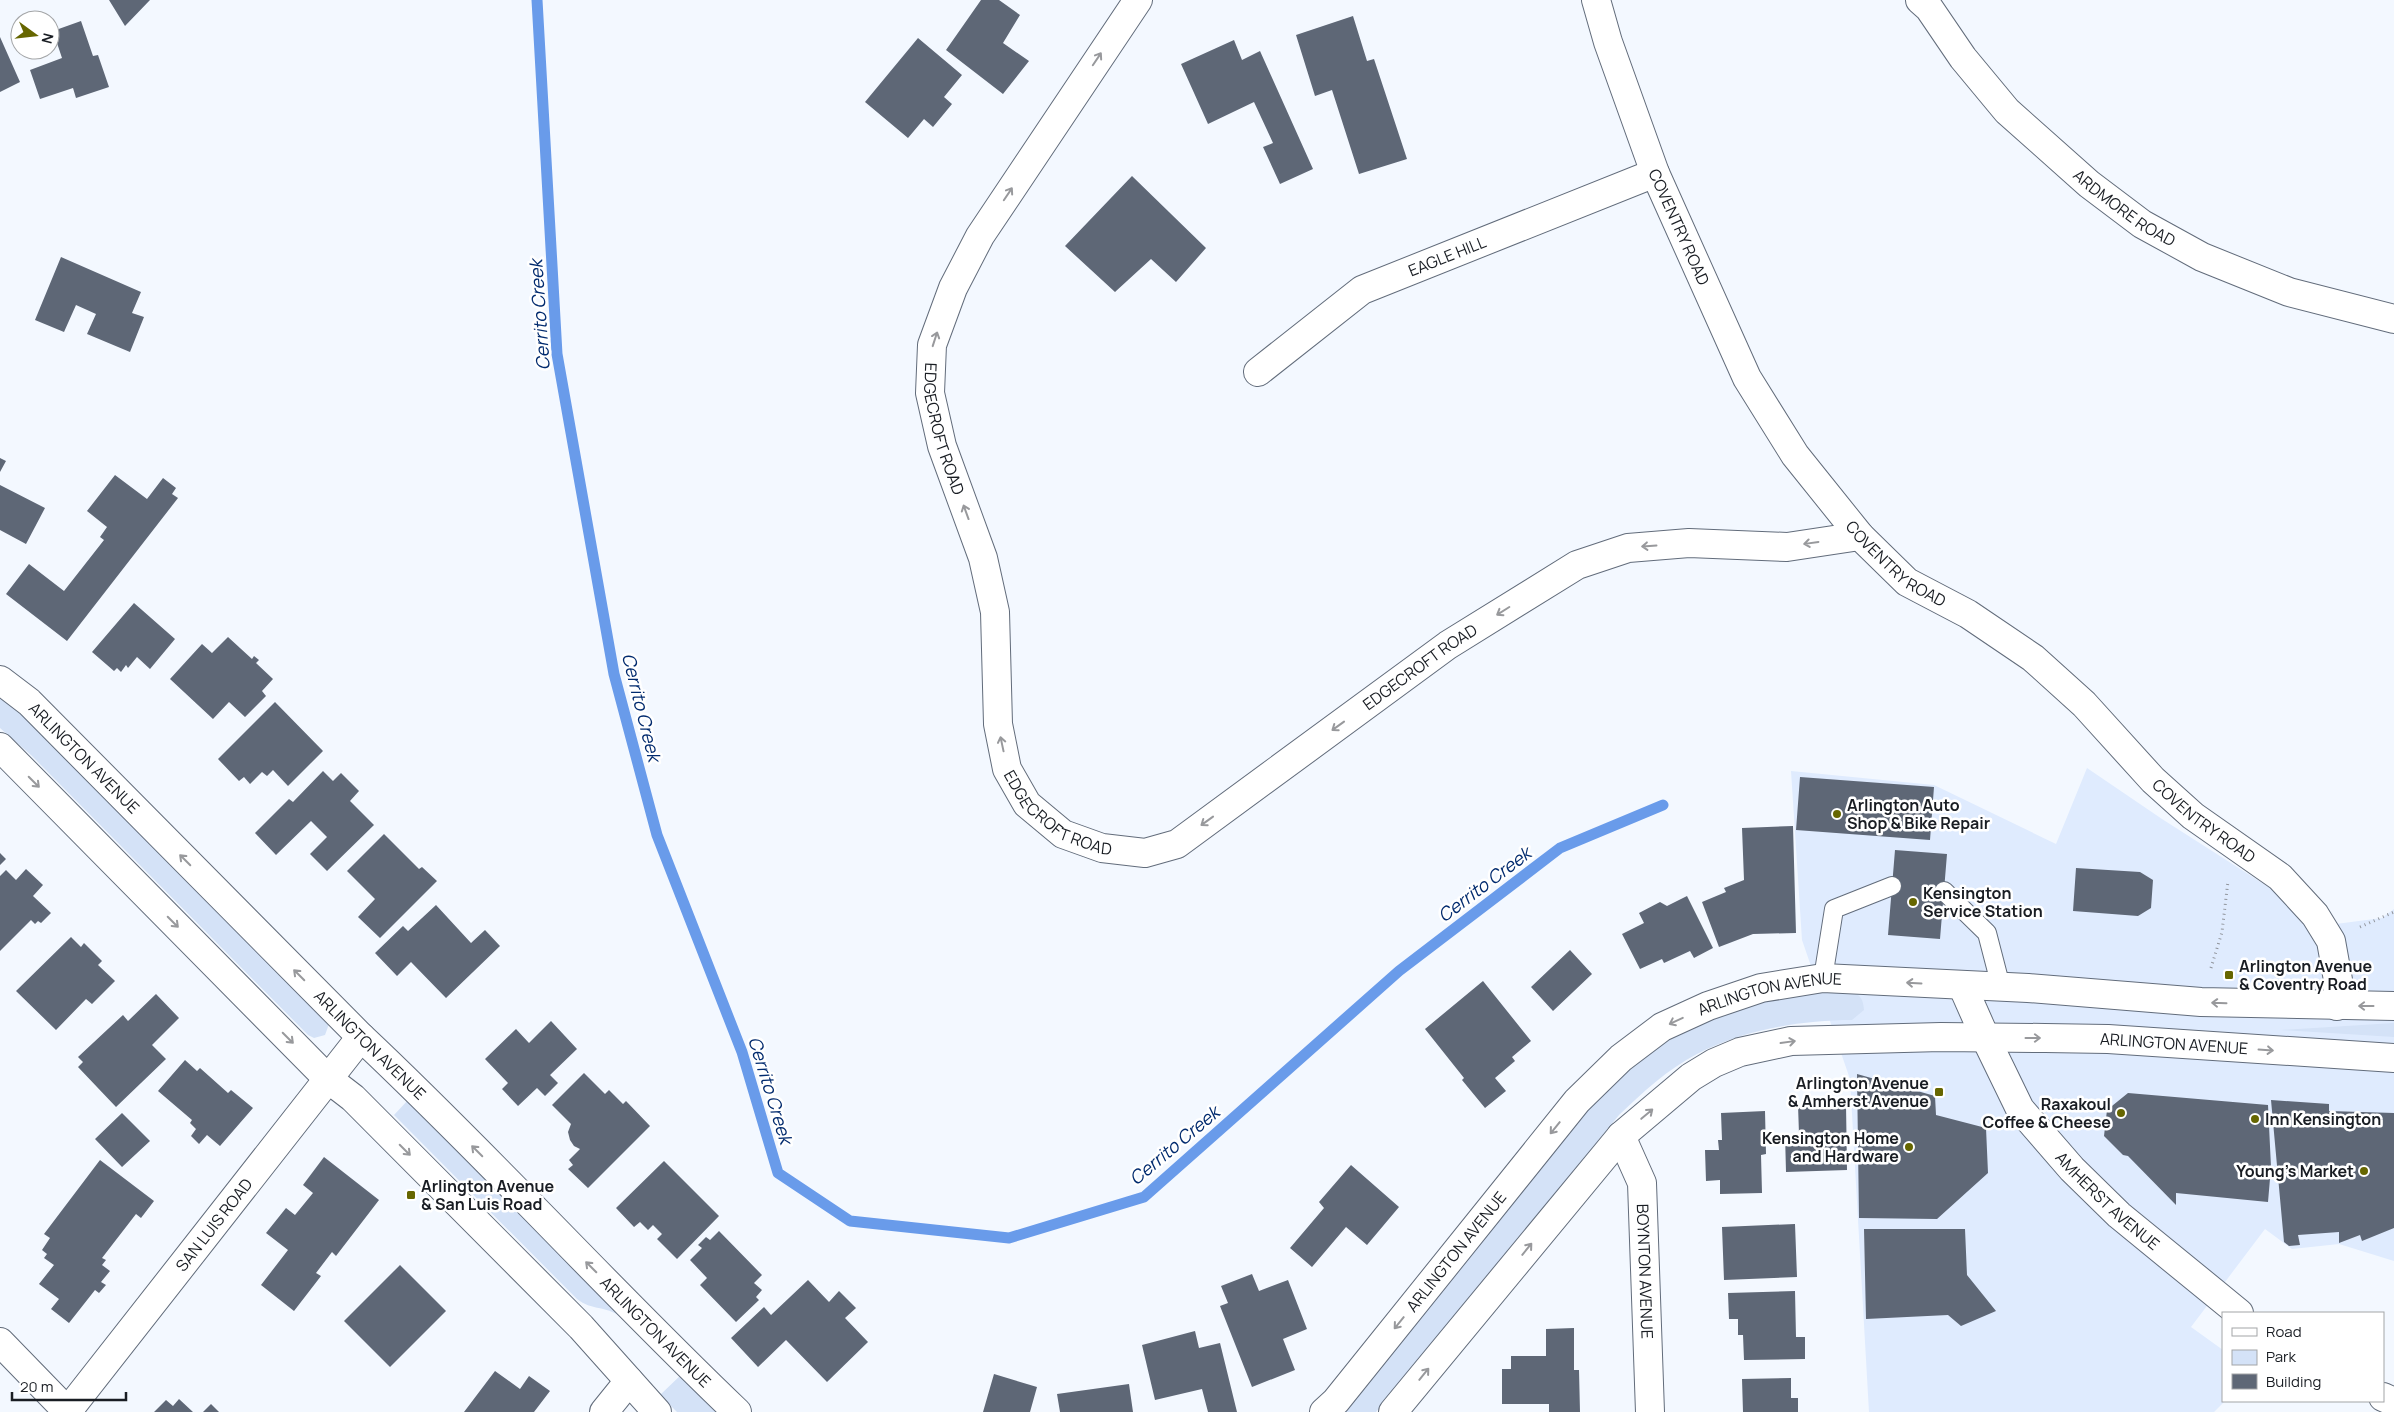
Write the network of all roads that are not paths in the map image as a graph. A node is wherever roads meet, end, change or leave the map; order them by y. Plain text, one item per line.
1 (1138, 0) edge
2 (1596, 0) edge
3 (1920, 0) edge
4 (1655, 173) junction
5 (2394, 320) edge
6 (1258, 372) dead end
7 (1860, 536) junction
8 (0, 680) edge
9 (0, 747) edge
10 (1892, 886) dead end
11 (1944, 891) dead end
12 (1823, 978) junction
13 (1962, 985) junction
14 (2002, 987) junction
15 (2337, 1006) junction
16 (2394, 1006) edge
17 (360, 1037) junction
18 (1985, 1037) junction
19 (2394, 1058) edge
20 (328, 1078) junction
21 (1621, 1136) junction
22 (2238, 1312) edge
23 (0, 1342) edge
24 (629, 1381) junction
25 (67, 1412) edge
26 (604, 1412) edge
27 (657, 1412) edge
28 (737, 1412) edge
29 (1324, 1412) edge
30 (1393, 1412) edge
31 (1650, 1412) edge

7 -> 1 street, EDGECROFT ROAD
2 - 4 street, COVENTRY ROAD
3 - 5 street, ARDMORE ROAD
4 - 6 street, EAGLE HILL
4 - 7 street, COVENTRY ROAD
7 - 15 street, COVENTRY ROAD
17 -> 8 street, ARLINGTON AVENUE
9 -> 20 street
10 - 12 lane
11 - 14 lane
13 -> 12 street, ARLINGTON AVENUE
12 -> 29 street, ARLINGTON AVENUE
13 - 14 street, ARLINGTON AVENUE
13 - 18 street, AMHERST AVENUE
15 -> 14 street, ARLINGTON AVENUE
16 -> 15 street, ARLINGTON AVENUE
17 - 20 street, SAN LUIS ROAD
28 -> 17 street, ARLINGTON AVENUE
18 -> 19 street, ARLINGTON AVENUE
21 -> 18 street, ARLINGTON AVENUE
18 - 22 street, AMHERST AVENUE
20 -> 24 street
20 - 25 street, SAN LUIS ROAD
30 -> 21 street, ARLINGTON AVENUE
21 - 31 street, BOYNTON AVENUE
23 - 25 street
24 - 26 street
24 - 27 street

